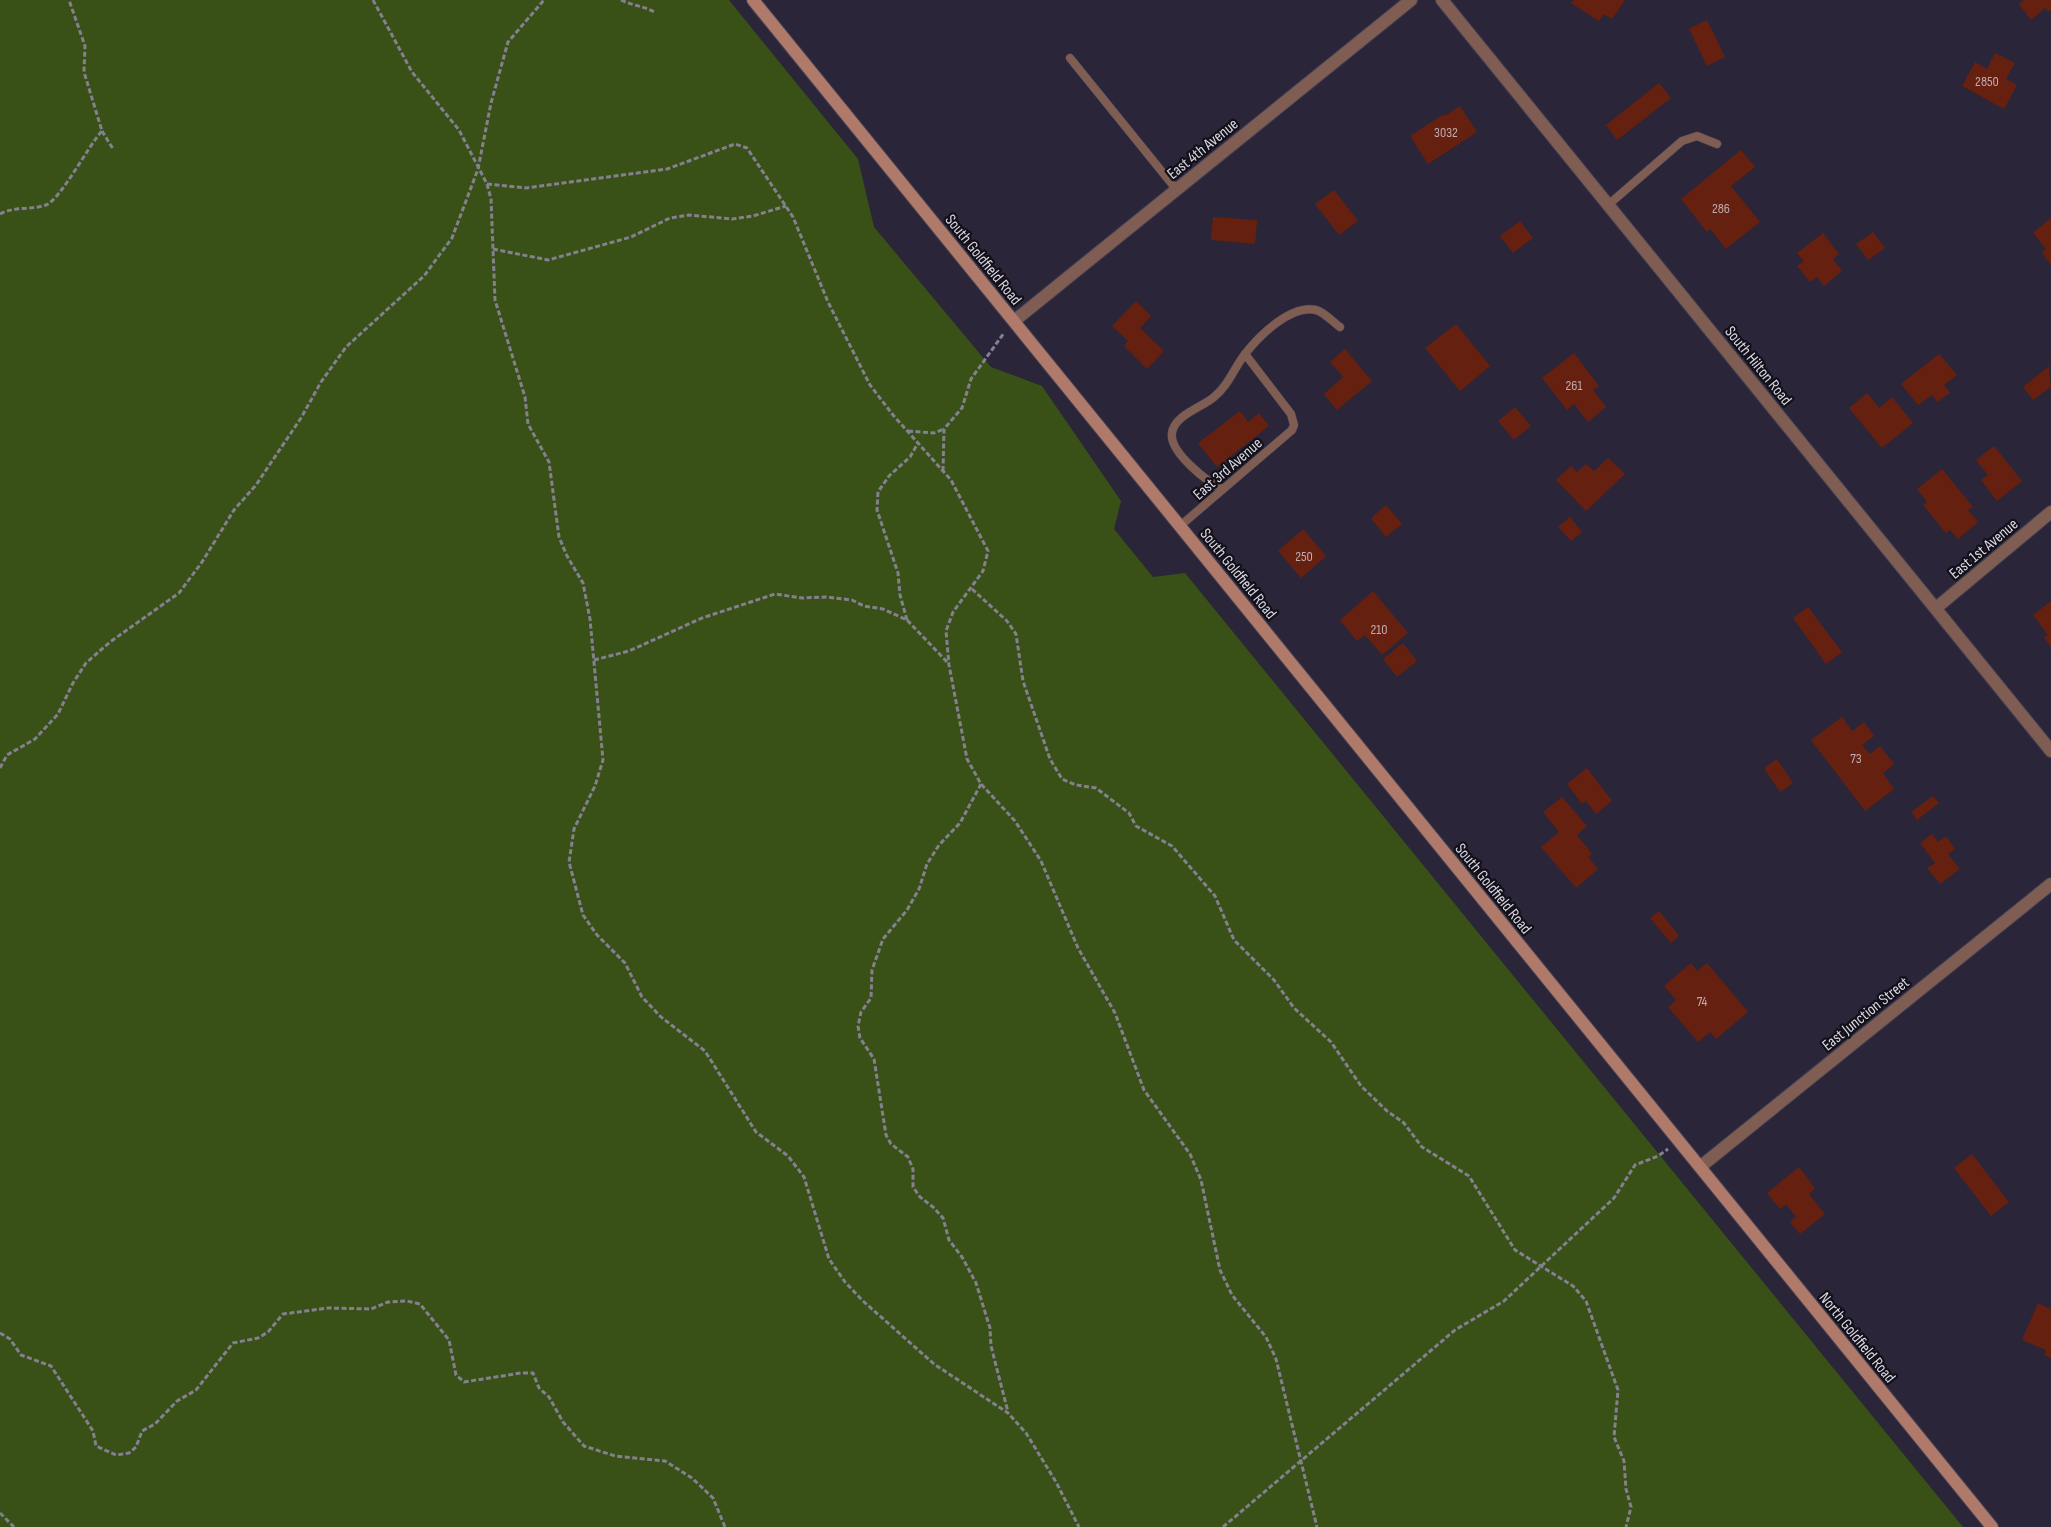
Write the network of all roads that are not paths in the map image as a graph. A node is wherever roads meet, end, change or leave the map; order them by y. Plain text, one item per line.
1 (753, 0) edge
2 (1411, 0) edge
3 (1442, 0) edge
4 (1070, 58) dead end
5 (1717, 144) dead end
6 (1176, 189) junction
7 (1608, 205) junction
8 (1014, 321) junction
9 (1340, 327) dead end
10 (1245, 354) junction
11 (1223, 489) junction
12 (2051, 512) edge
13 (1180, 526) junction
14 (1936, 608) junction
15 (2051, 751) edge
16 (2051, 884) edge
17 (1700, 1167) junction
18 (1992, 1527) edge

1 - 8 main road, South Goldfield Road
2 - 6 street, East 4th Avenue
3 - 7 street, South Hilton Road
4 - 6 lane
5 - 7 lane
6 - 8 street, East 4th Avenue
7 - 14 street, South Hilton Road
8 - 13 main road, South Goldfield Road
9 - 10 lane
10 - 11 lane, East 3rd Avenue
10 - 11 lane
11 - 13 lane, East 3rd Avenue
12 - 14 street, East 1st Avenue
13 - 17 main road, South Goldfield Road
14 - 15 street, South Hilton Road
16 - 17 street, East Junction Street
17 - 18 main road, North Goldfield Road

